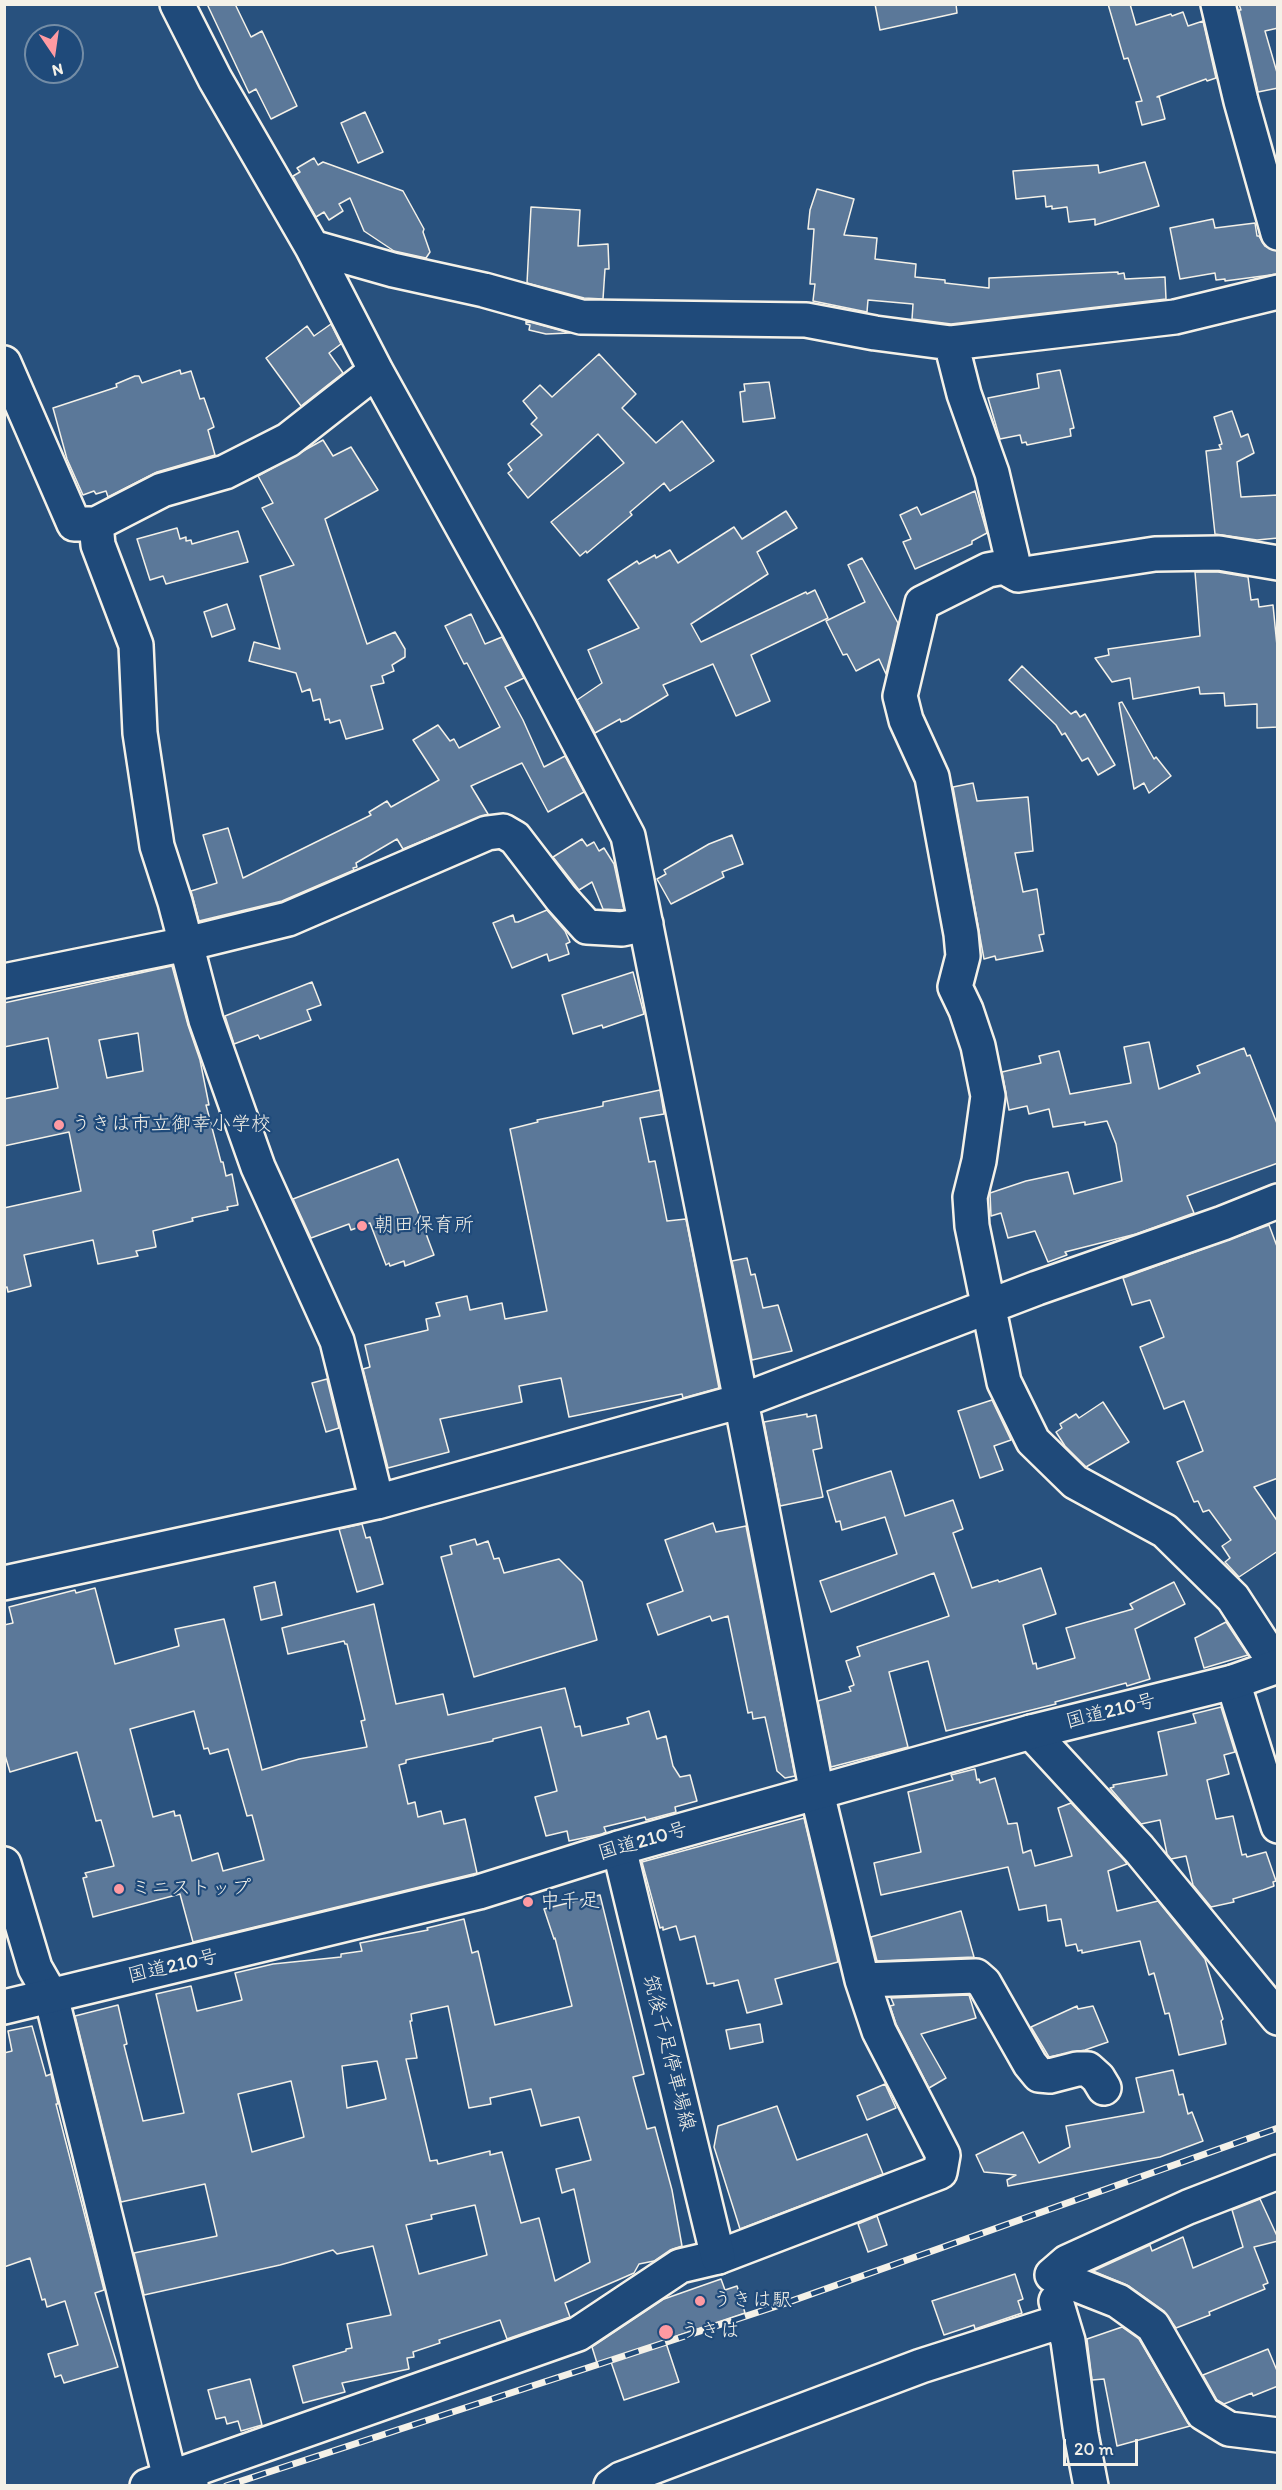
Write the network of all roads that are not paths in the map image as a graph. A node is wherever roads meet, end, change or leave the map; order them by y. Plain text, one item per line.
1 (177, 4) edge
2 (1218, 4) edge
3 (1278, 232) edge
4 (312, 247) junction
5 (1278, 292) edge
6 (951, 343) junction
7 (4, 363) edge
8 (376, 370) junction
9 (96, 524) junction
10 (1278, 563) edge
11 (1011, 571) junction
12 (646, 924) junction
13 (186, 944) junction
14 (4, 981) edge
15 (1278, 1201) edge
16 (989, 1307) junction
17 (741, 1401) junction
18 (377, 1502) junction
19 (4, 1583) edge
20 (1277, 1666) edge
21 (1233, 1682) junction
22 (1032, 1732) junction
23 (817, 1793) junction
24 (1278, 1826) edge
25 (619, 1848) junction
26 (4, 1864) edge
27 (862, 1980) junction
28 (51, 1996) junction
29 (4, 2007) edge
30 (1278, 2018) edge
31 (1104, 2088) dead end
32 (1278, 2172) edge
33 (718, 2257) junction
34 (1053, 2275) junction
35 (1062, 2321) junction
36 (1278, 2435) edge
37 (158, 2482) edge
38 (202, 2486) edge
39 (611, 2486) edge
40 (1091, 2486) edge

1 - 4 main road
2 - 3 main road
4 - 6 main road
4 - 8 main road
5 - 6 main road
6 - 11 main road
7 - 9 main road
8 - 9 main road
8 - 12 main road
9 - 13 main road
10 - 11 main road
11 - 16 main road
12 - 13 main road
12 - 17 main road
13 - 14 main road
13 - 18 main road
15 - 16 main road
16 - 17 main road
16 - 20 main road
17 - 18 main road
17 - 23 main road
18 - 19 main road
20 - 21 main road, 国道210号
21 - 22 main road, 国道210号
21 - 24 main road
22 - 23 main road, 国道210号
22 - 30 main road
23 - 25 main road, 国道210号
23 - 27 main road
25 - 28 main road, 国道210号
25 - 33 main road, 筑後千足停車場線
26 - 28 main road
27 - 31 main road
27 - 33 main road
28 - 29 main road, 国道210号
28 - 37 main road
32 - 34 main road
33 - 37 main road
34 - 35 main road
34 - 36 main road
35 - 39 main road
35 - 40 main road
37 - 38 main road

